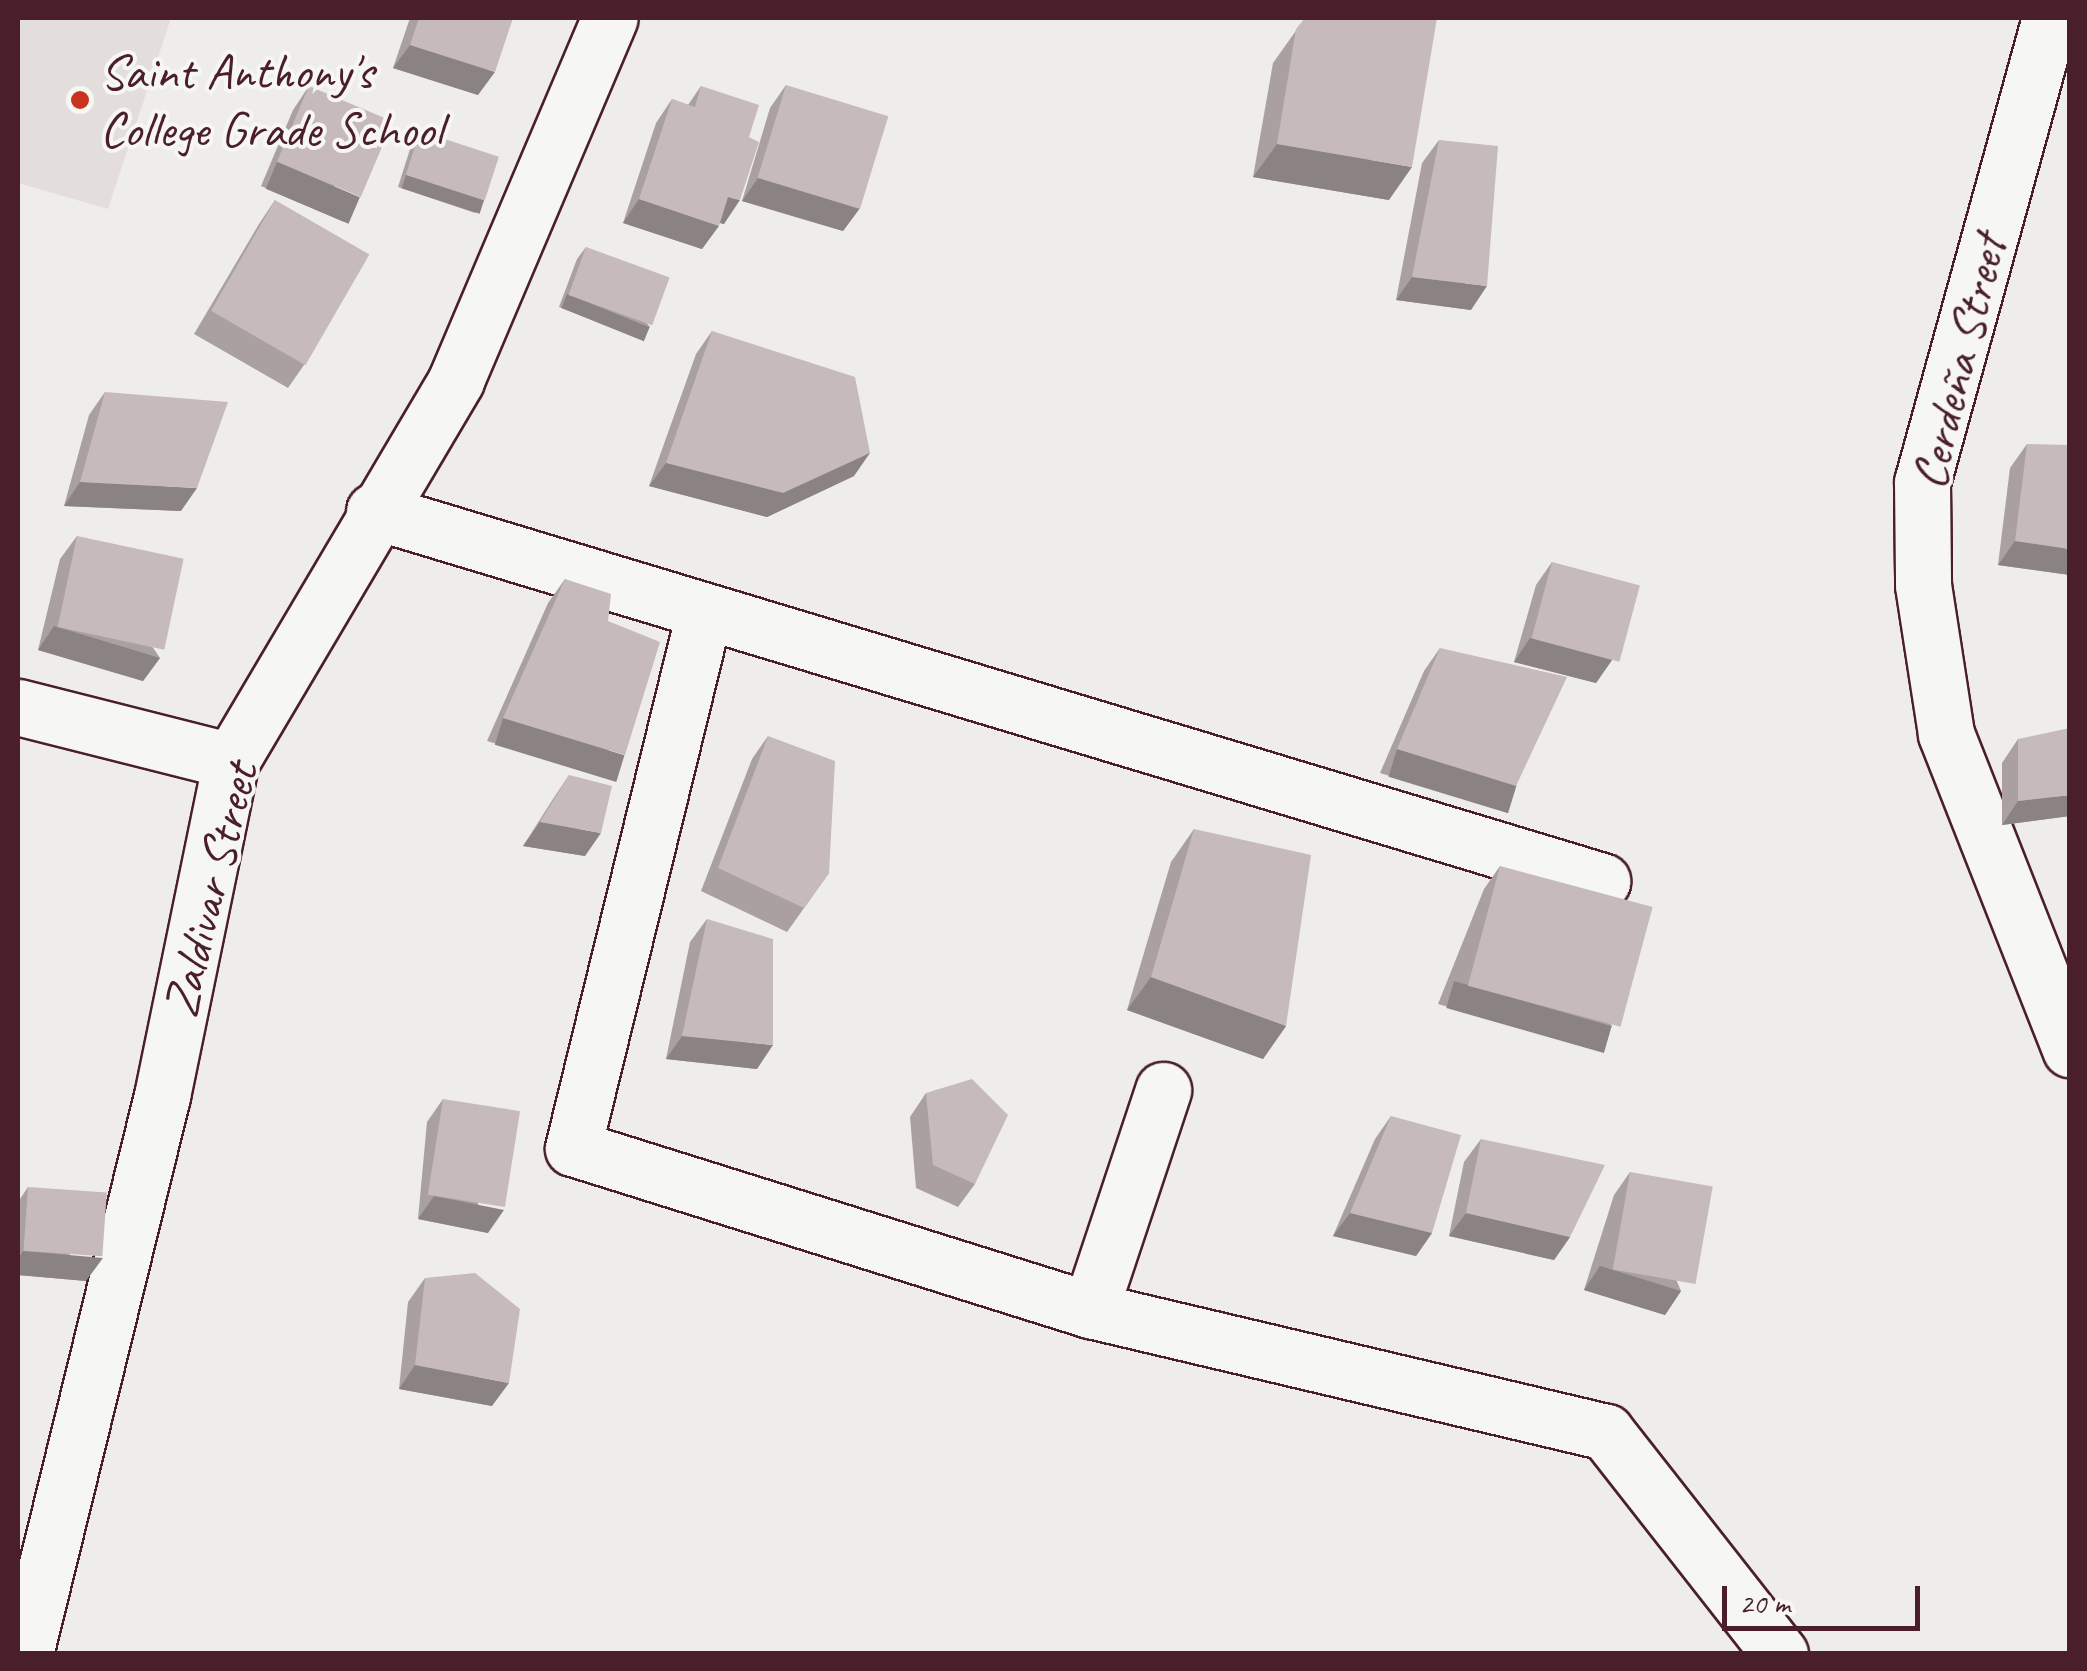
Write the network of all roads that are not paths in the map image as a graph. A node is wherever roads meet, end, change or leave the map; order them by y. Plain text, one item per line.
1 (610, 18) edge
2 (2050, 18) edge
3 (374, 511) junction
4 (704, 612) junction
5 (18, 707) edge
6 (231, 760) junction
7 (1602, 882) dead end
8 (2070, 1049) edge
9 (1163, 1090) dead end
10 (1090, 1310) junction
11 (25, 1654) edge
12 (1780, 1654) edge

1 - 3 street, Zaldivar Street
2 - 8 street, Cerdeña Street
3 - 4 street
3 - 6 street, Zaldivar Street
4 - 7 street
4 - 10 street
5 - 6 street
6 - 11 street, Zaldivar Street
9 - 10 street
10 - 12 street

